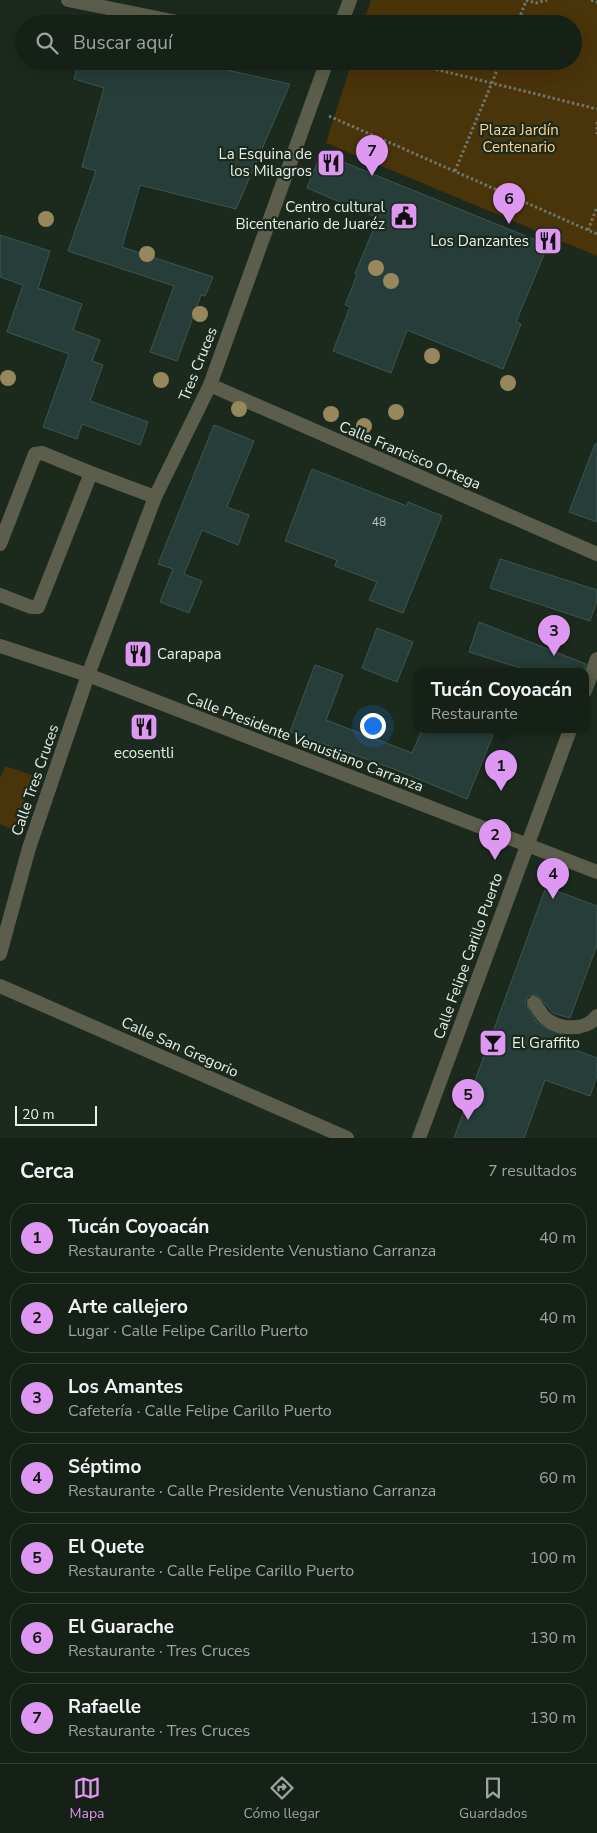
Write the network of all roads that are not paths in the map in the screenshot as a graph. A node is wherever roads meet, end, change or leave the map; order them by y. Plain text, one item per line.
1 (68, 0) edge
2 (350, 0) edge
3 (142, 15) edge
4 (344, 15) edge
5 (325, 70) edge
6 (210, 385) junction
7 (91, 473) junction
8 (155, 498) junction
9 (0, 544) edge
10 (597, 554) edge
11 (0, 595) edge
12 (0, 646) edge
13 (597, 658) edge
14 (88, 676) junction
15 (589, 680) edge
16 (569, 733) edge
17 (526, 845) junction
18 (597, 872) edge
19 (0, 954) edge
20 (0, 986) edge
21 (534, 1003) dead end
22 (597, 1016) edge
23 (347, 1138) edge
24 (419, 1138) edge

1 - 3 street
2 - 4 street
5 - 6 street, Tres Cruces
6 - 8 street, Tres Cruces
6 - 10 street, Calle Francisco Ortega
7 - 8 street
7 - 9 street
7 - 11 street
8 - 14 street, Tres Cruces
12 - 14 street, Calle Presidente Venustiano Carranza
13 - 15 street
14 - 17 street, Calle Presidente Venustiano Carranza
14 - 19 street, Calle Tres Cruces
16 - 17 street, Calle Felipe Carillo Puerto
17 - 18 street, Calle Presidente Venustiano Carranza
17 - 24 street, Calle Felipe Carillo Puerto
20 - 23 street, Calle San Gregorio
21 - 22 street

